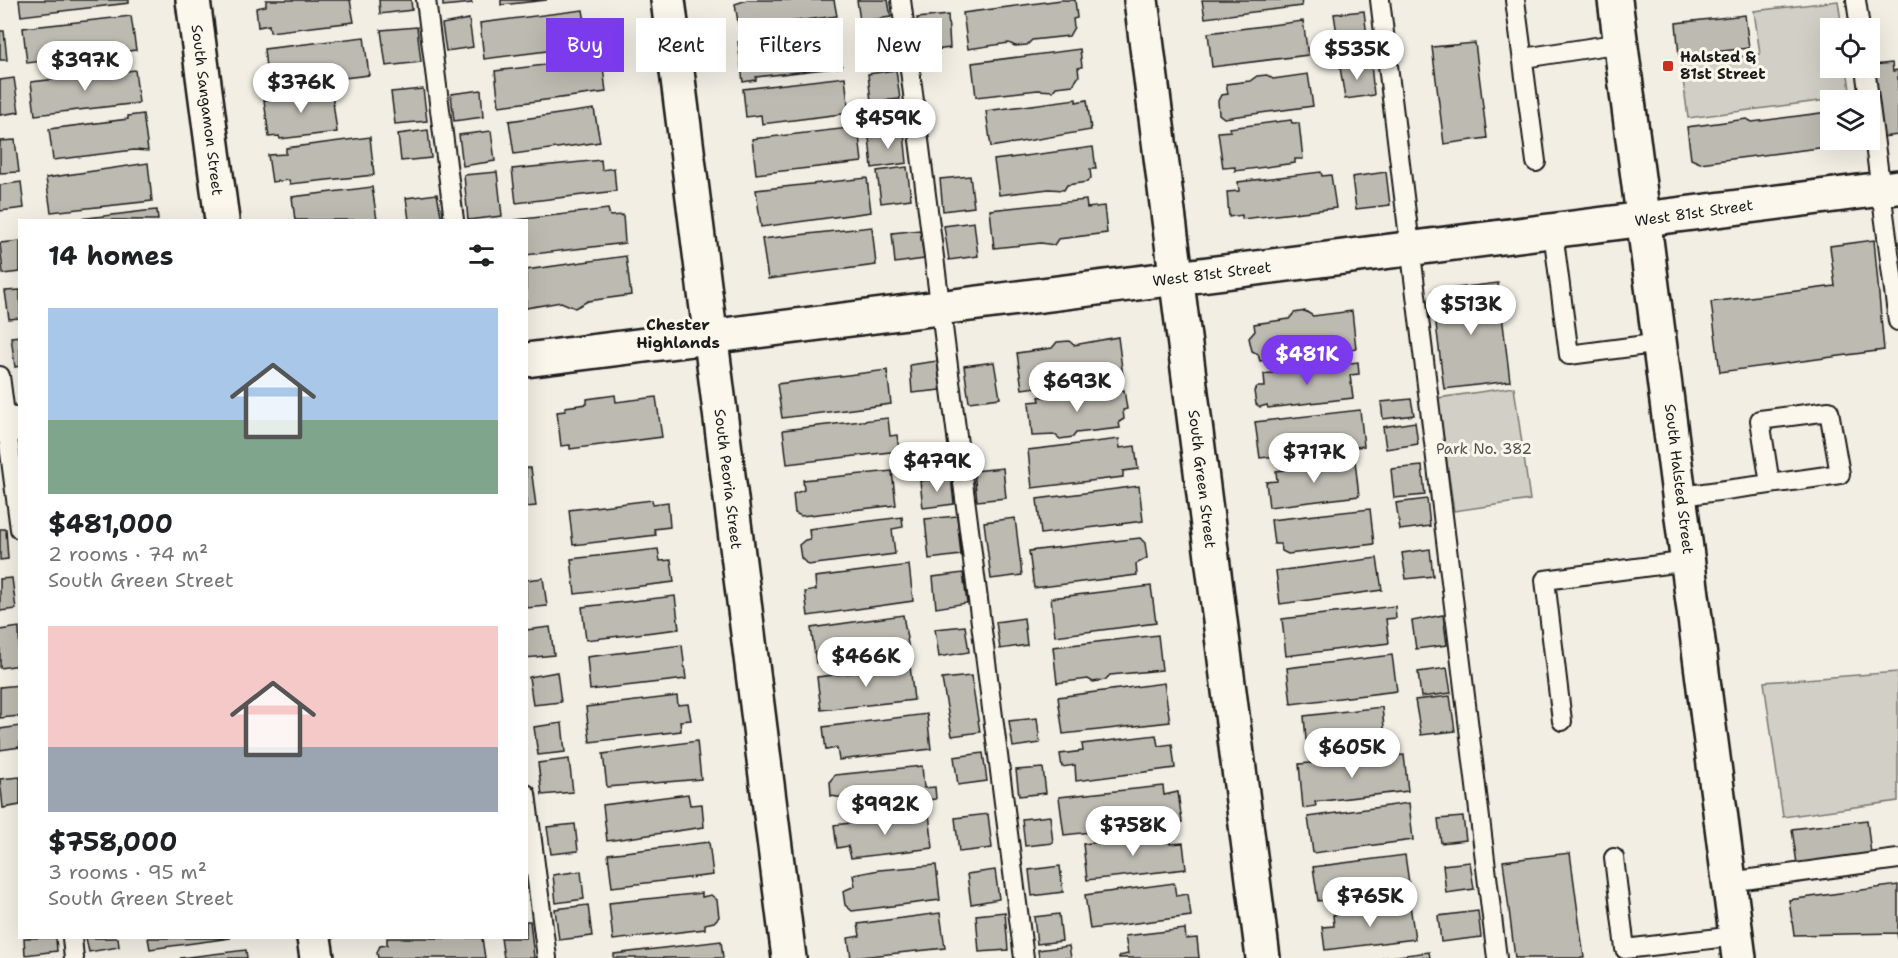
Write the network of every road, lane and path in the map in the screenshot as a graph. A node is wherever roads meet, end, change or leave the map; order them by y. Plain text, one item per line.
1 (193, 0) edge
2 (426, 0) edge
3 (668, 0) edge
4 (901, 0) edge
5 (1141, 0) edge
6 (1380, 0) edge
7 (1515, 0) edge
8 (1615, 0) edge
9 (1856, 0) edge
10 (1859, 18) edge
11 (1621, 44) junction
12 (1524, 58) junction
13 (1867, 78) edge
14 (1536, 162) dead end
15 (1889, 188) edge
16 (222, 219) edge
17 (454, 219) edge
18 (1644, 220) junction
19 (1553, 232) junction
20 (1409, 248) junction
21 (1176, 279) junction
22 (940, 309) junction
23 (1898, 321) edge
24 (710, 337) junction
25 (1661, 343) junction
26 (528, 360) edge
27 (0, 376) edge
28 (8, 425) edge
29 (1770, 484) junction
30 (1681, 496) junction
31 (18, 511) edge
32 (1689, 561) junction
33 (1562, 721) dead end
34 (528, 810) edge
35 (1614, 858) dead end
36 (1898, 859) edge
37 (1729, 882) junction
38 (72, 939) edge
39 (314, 939) edge
40 (1737, 947) edge
41 (1671, 951) edge
42 (74, 958) edge
43 (317, 958) edge
44 (547, 958) edge
45 (789, 958) edge
46 (1024, 958) edge
47 (1263, 958) edge
48 (1497, 958) edge

1 - 16 street, South Sangamon Street
2 - 17 lane
3 - 24 street, South Peoria Street
4 - 22 lane
5 - 21 street, South Green Street
6 - 20 lane
7 - 12 lane
8 - 11 street, South Halsted Street
9 - 10 lane
11 - 12 lane
11 - 18 street, South Halsted Street
12 - 14 lane
13 - 15 lane
15 - 18 street, West 81st Street
15 - 23 lane
18 - 19 street, West 81st Street
18 - 25 street, South Halsted Street
19 - 20 street, West 81st Street
19 - 25 lane
20 - 21 street, West 81st Street
20 - 48 lane
21 - 22 street, West 81st Street
21 - 47 street, South Green Street
22 - 24 street, West 81st Street
22 - 46 lane
24 - 26 street, West 81st Street
24 - 45 street, South Peoria Street
25 - 30 street, South Halsted Street
27 - 28 lane
28 - 31 lane
29 - 29 lane
29 - 30 lane
30 - 32 street, South Halsted Street
32 - 33 lane
32 - 37 street, South Halsted Street
34 - 44 lane
35 - 41 lane
36 - 37 lane
37 - 40 street, South Halsted Street
38 - 42 lane
39 - 43 street
40 - 41 lane

